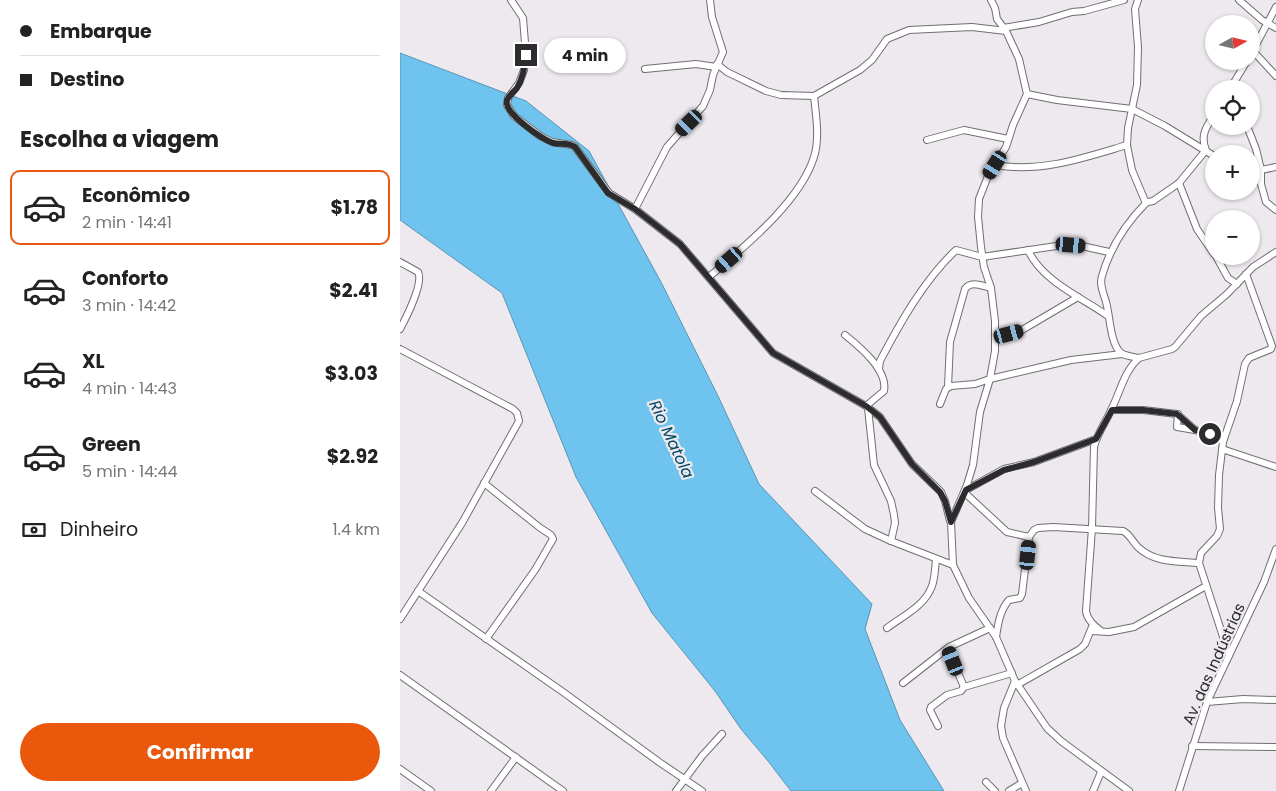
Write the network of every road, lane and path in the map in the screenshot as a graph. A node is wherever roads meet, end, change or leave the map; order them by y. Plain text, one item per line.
1 (511, 0) edge
2 (710, 0) edge
3 (991, 0) edge
4 (1124, 0) edge
5 (1239, 0) edge
6 (1136, 1) edge
7 (1276, 7) edge
8 (1268, 23) junction
9 (1276, 28) edge
10 (1004, 30) junction
11 (1260, 38) edge
12 (1260, 61) edge
13 (717, 66) junction
14 (645, 69) dead end
15 (1276, 76) edge
16 (1027, 94) junction
17 (814, 96) junction
18 (1132, 109) junction
19 (1205, 128) edge
20 (1250, 135) edge
21 (1008, 139) junction
22 (927, 140) dead end
23 (1127, 145) junction
24 (1205, 145) edge
25 (1205, 149) edge
26 (1205, 151) edge
27 (995, 165) junction
28 (1276, 167) edge
29 (1261, 170) junction
30 (1179, 183) junction
31 (1147, 202) junction
32 (635, 209) junction
33 (1276, 210) edge
34 (1205, 241) edge
35 (1028, 250) junction
36 (1109, 252) junction
37 (1276, 252) edge
38 (982, 257) junction
39 (400, 262) edge
40 (1221, 265) edge
41 (1246, 274) junction
42 (709, 277) junction
43 (1236, 284) junction
44 (991, 288) junction
45 (1078, 297) junction
46 (1108, 316) junction
47 (400, 329) edge
48 (845, 335) dead end
49 (996, 337) junction
50 (400, 349) edge
51 (1122, 354) junction
52 (1139, 358) junction
53 (879, 369) junction
54 (990, 379) junction
55 (948, 387) junction
56 (940, 404) dead end
57 (867, 407) junction
58 (1112, 410) junction
59 (1178, 414) junction
60 (1195, 430) junction
61 (1224, 438) junction
62 (1096, 439) junction
63 (1222, 449) junction
64 (1276, 467) edge
65 (484, 483) junction
66 (815, 491) dead end
67 (965, 491) junction
68 (951, 522) junction
69 (1092, 528) junction
70 (1029, 537) junction
71 (891, 541) junction
72 (1276, 549) edge
73 (936, 559) junction
74 (1199, 563) junction
75 (953, 565) junction
76 (1206, 586) junction
77 (418, 591) junction
78 (400, 619) edge
79 (1092, 623) junction
80 (887, 628) dead end
81 (990, 628) junction
82 (1091, 631) junction
83 (1102, 631) junction
84 (996, 637) junction
85 (486, 639) junction
86 (948, 648) junction
87 (1229, 655) junction
88 (1012, 673) junction
89 (400, 675) edge
90 (1016, 683) junction
91 (904, 684) dead end
92 (964, 687) junction
93 (1276, 700) edge
94 (1207, 702) junction
95 (938, 726) dead end
96 (722, 734) dead end
97 (1192, 746) junction
98 (1276, 747) edge
99 (516, 757) junction
100 (400, 769) edge
101 (1101, 772) junction
102 (685, 779) junction
103 (986, 782) dead end
104 (1022, 783) junction
105 (432, 791) edge
106 (491, 791) edge
107 (564, 791) edge
108 (676, 791) edge
109 (702, 791) edge
110 (994, 791) edge
111 (1009, 791) edge
112 (1026, 791) edge
113 (1093, 791) edge
114 (1129, 791) edge
115 (1179, 791) edge

1 - 32 street
2 - 13 street
3 - 10 street
4 - 10 street
5 - 8 street
6 - 18 street
7 - 8 street
8 - 9 street
8 - 11 street
10 - 16 street
10 - 17 street
12 - 15 street
13 - 14 street
13 - 17 street
13 - 32 street
16 - 18 street
16 - 21 street
17 - 42 street
18 - 23 street
18 - 25 street
19 - 24 street
20 - 29 street
21 - 22 street
21 - 27 street
23 - 27 street
23 - 31 street
26 - 30 street
27 - 38 street
28 - 29 street
29 - 33 street
30 - 31 street
30 - 34 street
31 - 36 street
32 - 42 street
35 - 36 street
35 - 38 street
35 - 45 street
36 - 46 street
37 - 41 street
38 - 44 street
38 - 53 street
39 - 47 street
40 - 43 street
41 - 43 street
41 - 61 street
42 - 57 street
43 - 52 street
44 - 49 street
44 - 55 street
45 - 46 street
45 - 49 street
46 - 51 street
48 - 53 street
49 - 54 street
50 - 65 street
51 - 52 street
51 - 54 street
52 - 58 street
53 - 57 street
54 - 55 street
54 - 67 street
55 - 56 street
57 - 68 street
57 - 71 street
58 - 59 street
58 - 62 street
59 - 60 street
59 - 60 street
60 - 61 street
61 - 63 street
62 - 67 street
62 - 69 street
63 - 64 street
63 - 74 street
65 - 77 street
65 - 85 street
66 - 71 street
67 - 68 street
67 - 70 street
68 - 75 street
69 - 70 street
69 - 74 street
69 - 79 street
70 - 84 street
71 - 73 street
72 - 87 street, Av. das Indústrias
73 - 75 street
73 - 80 street
74 - 76 street
75 - 81 street
76 - 83 street
76 - 87 street
77 - 78 street
77 - 85 street
79 - 82 street
79 - 83 street
81 - 84 street
81 - 86 street
82 - 83 street
82 - 90 street
84 - 88 street
85 - 102 street
86 - 91 street
86 - 92 street
87 - 94 street, Av. das Indústrias
88 - 90 street
88 - 92 street
89 - 99 street
90 - 101 street
90 - 104 street
92 - 95 street
93 - 94 street
94 - 97 street, Av. das Indústrias
96 - 102 street
97 - 98 street
97 - 115 street, Av. das Indústrias
99 - 106 street
99 - 107 street
100 - 105 street
101 - 113 street
101 - 114 street
102 - 108 street
102 - 109 street
103 - 110 street
104 - 111 street
104 - 112 street

